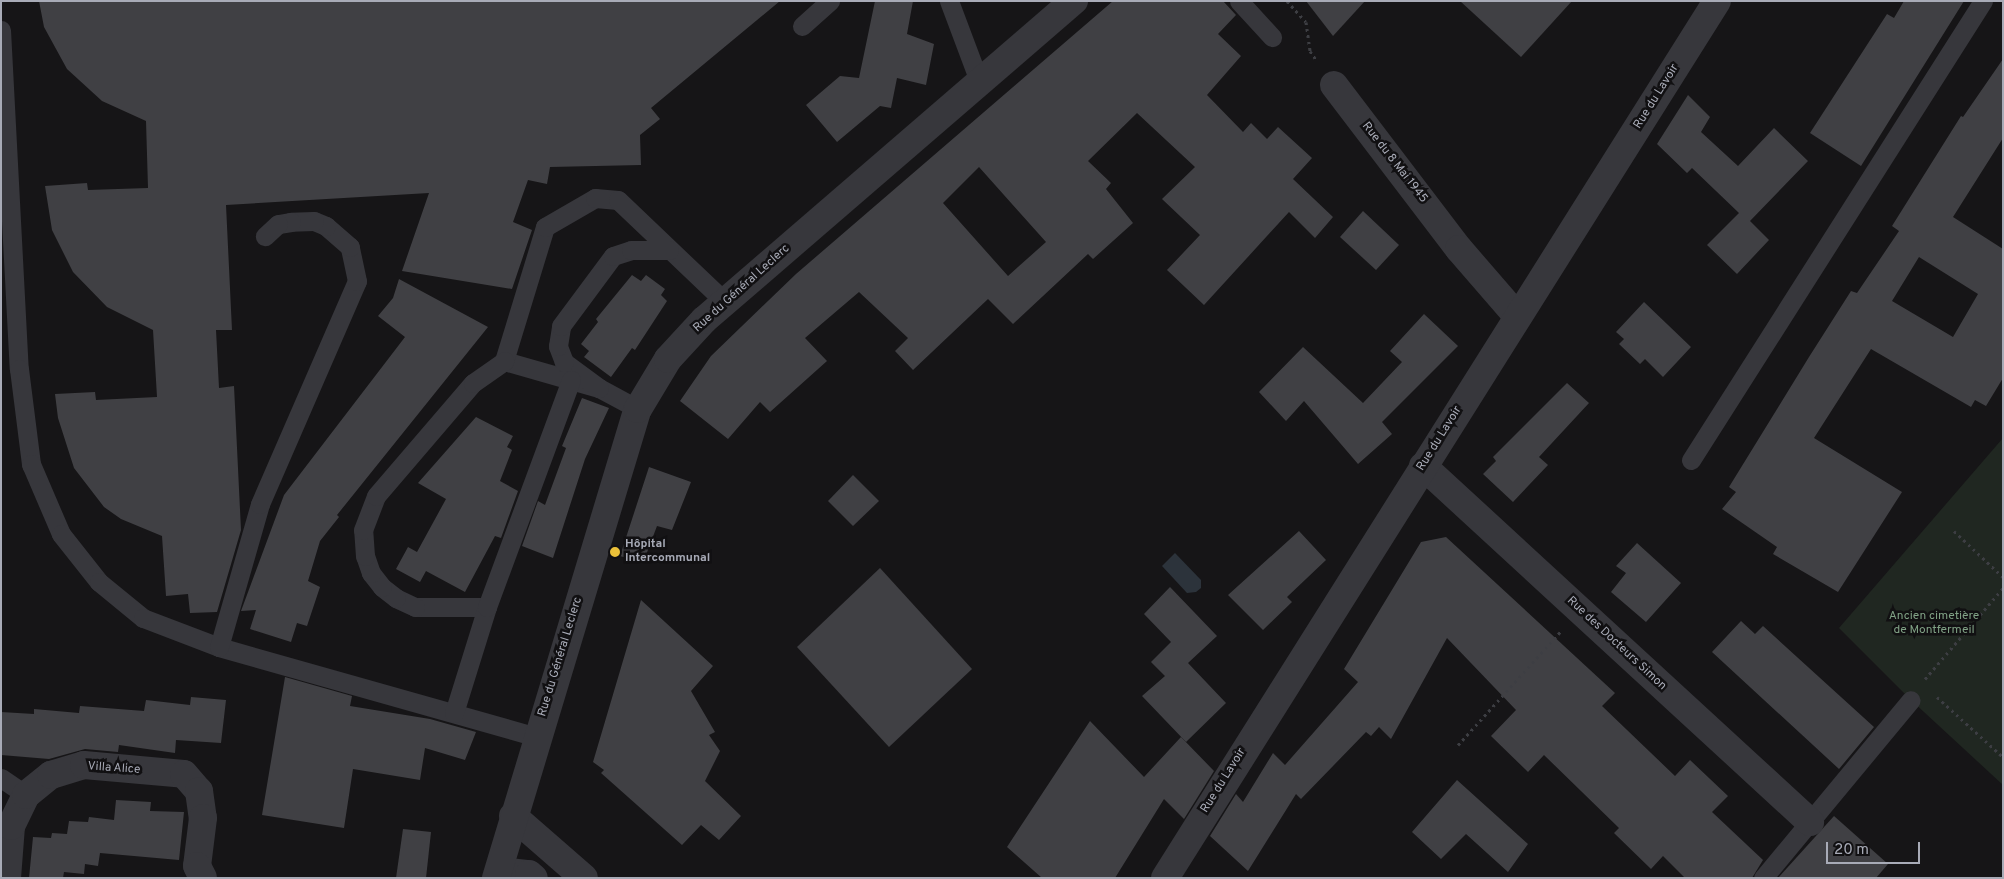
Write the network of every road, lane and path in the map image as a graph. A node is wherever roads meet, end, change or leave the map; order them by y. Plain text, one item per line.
1 (830, 1) edge
2 (949, 1) edge
3 (1074, 1) edge
4 (1239, 1) edge
5 (1287, 1) edge
6 (1718, 1) edge
7 (1983, 1) edge
8 (802, 26) dead end
9 (1, 30) edge
10 (1272, 37) dead end
11 (979, 81) junction
12 (1334, 85) joint
13 (265, 236) dead end
14 (669, 250) junction
15 (726, 303) junction
16 (1517, 316) junction
17 (9, 333) edge
18 (504, 362) junction
19 (10, 369) edge
20 (571, 380) junction
21 (599, 388) junction
22 (638, 409) junction
23 (1691, 460) dead end
24 (1423, 466) junction
25 (1954, 531) dead end
26 (2003, 577) edge
27 (2003, 588) edge
28 (487, 607) junction
29 (1579, 610) junction
30 (219, 647) junction
31 (1922, 683) dead end
32 (1929, 690) dead end
33 (1910, 700) dead end
34 (454, 713) junction
35 (536, 737) junction
36 (1458, 745) dead end
37 (2003, 758) edge
38 (1, 778) edge
39 (26, 795) junction
40 (513, 816) junction
41 (1810, 822) junction
42 (498, 875) edge
43 (7, 878) edge
44 (203, 878) edge
45 (534, 878) edge
46 (584, 878) edge
47 (1166, 878) edge
48 (1763, 878) edge

1 - 8 lane
2 - 11 lane
3 - 11 street, Rue du Général Leclerc
4 - 10 lane
5 - 12 path
6 - 16 street, Rue du Lavoir
7 - 23 lane
9 - 17 lane
11 - 15 street, Rue du Général Leclerc
12 - 16 street, Rue du 8 Mai 1945
13 - 30 lane
14 - 15 lane
14 - 18 lane
14 - 21 lane
15 - 22 street, Rue du Général Leclerc
16 - 24 street, Rue du Lavoir
17 - 19 lane
18 - 20 lane
18 - 28 lane
19 - 30 lane
20 - 21 lane
20 - 28 lane
21 - 22 lane
22 - 35 street, Rue du Général Leclerc
24 - 29 street, Rue des Docteurs Simon
24 - 47 street, Rue du Lavoir
25 - 26 path
27 - 31 path
28 - 34 lane
29 - 36 path
29 - 41 street, Rue des Docteurs Simon
30 - 34 lane
32 - 37 path
33 - 41 lane
34 - 35 lane
35 - 40 street, Rue du Général Leclerc
38 - 39 lane
39 - 43 street, Villa Alice
39 - 44 street, Villa Alice
40 - 42 street, Rue du Général Leclerc
40 - 46 street
41 - 48 lane
42 - 45 street

